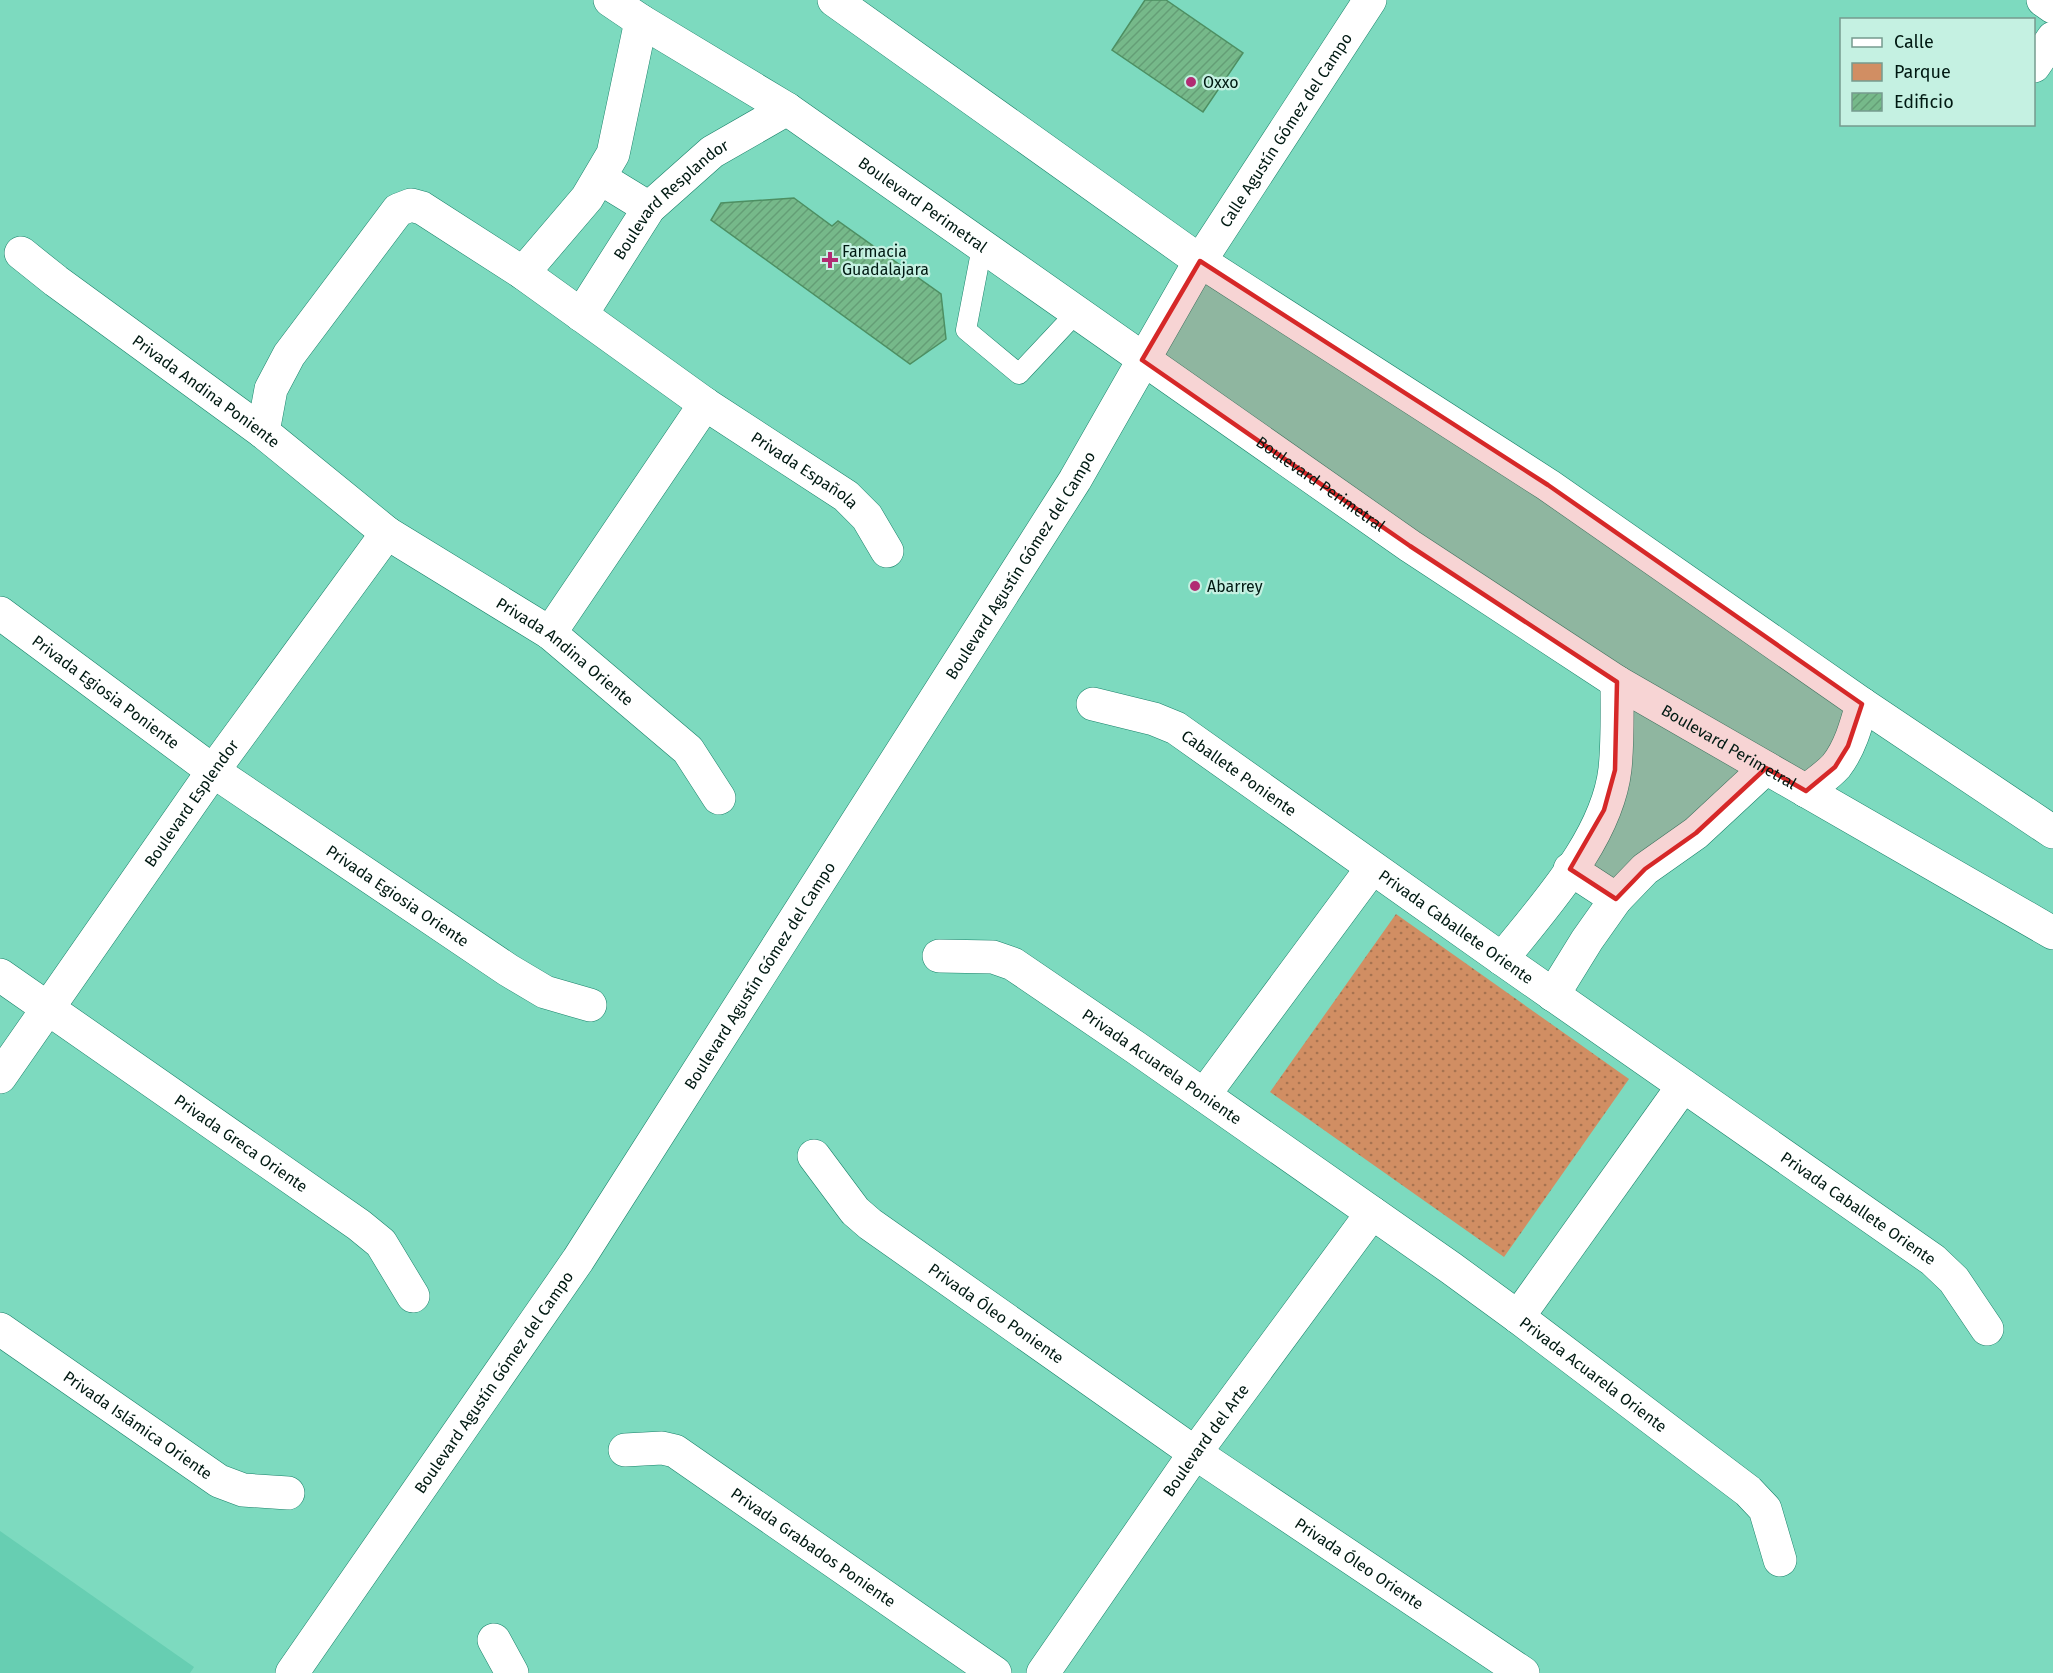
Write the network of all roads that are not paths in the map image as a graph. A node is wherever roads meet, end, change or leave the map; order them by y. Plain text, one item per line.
1 (610, 0) edge
2 (834, 0) edge
3 (1370, 0) edge
4 (2043, 0) edge
5 (2053, 7) edge
6 (641, 21) junction
7 (2053, 38) edge
8 (2035, 65) edge
9 (787, 109) junction
10 (600, 178) junction
11 (649, 208) junction
12 (982, 247) junction
13 (21, 253) dead end
14 (1200, 261) junction
15 (523, 273) junction
16 (1076, 313) junction
17 (581, 315) junction
18 (1142, 360) junction
19 (705, 404) junction
20 (263, 432) junction
21 (387, 533) junction
22 (887, 551) dead end
23 (0, 614) edge
24 (550, 633) junction
25 (1617, 682) junction
26 (1092, 704) dead end
27 (1862, 704) junction
28 (1766, 768) junction
29 (213, 771) junction
30 (1806, 791) junction
31 (719, 798) dead end
32 (2053, 832) edge
33 (1372, 868) junction
34 (1570, 869) junction
35 (1616, 899) junction
36 (2053, 933) edge
37 (939, 956) dead end
38 (1502, 959) junction
39 (0, 975) edge
40 (1553, 995) junction
41 (590, 1005) dead end
42 (48, 1008) junction
43 (0, 1077) edge
44 (1683, 1086) junction
45 (1204, 1095) junction
46 (814, 1156) dead end
47 (1372, 1213) junction
48 (413, 1296) dead end
49 (1518, 1317) junction
50 (0, 1329) edge
51 (1987, 1329) dead end
52 (625, 1450) dead end
53 (1195, 1453) junction
54 (288, 1493) dead end
55 (1780, 1560) dead end
56 (494, 1640) dead end
57 (292, 1673) edge
58 (512, 1673) edge
59 (995, 1673) edge
60 (1043, 1673) edge
61 (1523, 1673) edge

1 - 6 street, Boulevard Perimetral
2 - 14 street
3 - 14 street, Calle Agustín Gómez del Campo
4 - 5 street
6 - 9 street, Boulevard Perimetral
6 - 10 street
7 - 8 street
9 - 11 street, Boulevard Resplandor
9 - 12 street, Boulevard Perimetral
10 - 11 street
10 - 15 street
11 - 17 street, Boulevard Resplandor
12 - 16 street, Boulevard Perimetral
12 - 16 lane
13 - 20 street, Privada Andina Poniente
14 - 18 street, Boulevard Agustín Gómez del Campo
14 - 27 street
15 - 17 street
15 - 20 street
16 - 18 street, Boulevard Perimetral
17 - 19 street
18 - 25 street, Boulevard Perimetral
18 - 57 street, Boulevard Agustín Gómez del Campo
19 - 22 street, Privada Española
19 - 24 street
20 - 21 street, Privada Andina Poniente
21 - 24 street, Privada Andina Oriente
21 - 29 street, Boulevard Esplendor
23 - 29 street, Privada Egiosia Poniente
24 - 31 street, Privada Andina Oriente
25 - 28 street, Boulevard Perimetral
25 - 34 street
26 - 33 street, Caballete Poniente
27 - 30 street
27 - 32 street
28 - 30 street, Boulevard Perimetral
28 - 35 street
29 - 41 street, Privada Egiosia Oriente
29 - 42 street, Boulevard Esplendor
30 - 36 street, Boulevard Perimetral
33 - 38 street, Privada Caballete Oriente
33 - 45 street, Privada Caballete Oriente
34 - 35 street
34 - 38 street
35 - 40 street
37 - 45 street, Privada Acuarela Poniente
38 - 40 street, Privada Caballete Oriente
39 - 42 street, Privada Greca Oriente
40 - 44 street, Privada Caballete Oriente
42 - 43 street, Boulevard Esplendor
42 - 48 street, Privada Greca Oriente
44 - 49 street
44 - 51 street, Privada Caballete Oriente
45 - 47 street, Privada Acuarela Poniente
46 - 53 street, Privada Óleo Poniente
47 - 49 street, Privada Acuarela Oriente
47 - 53 street, Boulevard del Arte
49 - 55 street, Privada Acuarela Oriente
50 - 54 street, Privada Islámica Oriente
52 - 59 street, Privada Grabados Poniente
53 - 60 street, Boulevard del Arte
53 - 61 street, Privada Óleo Oriente
56 - 58 street

